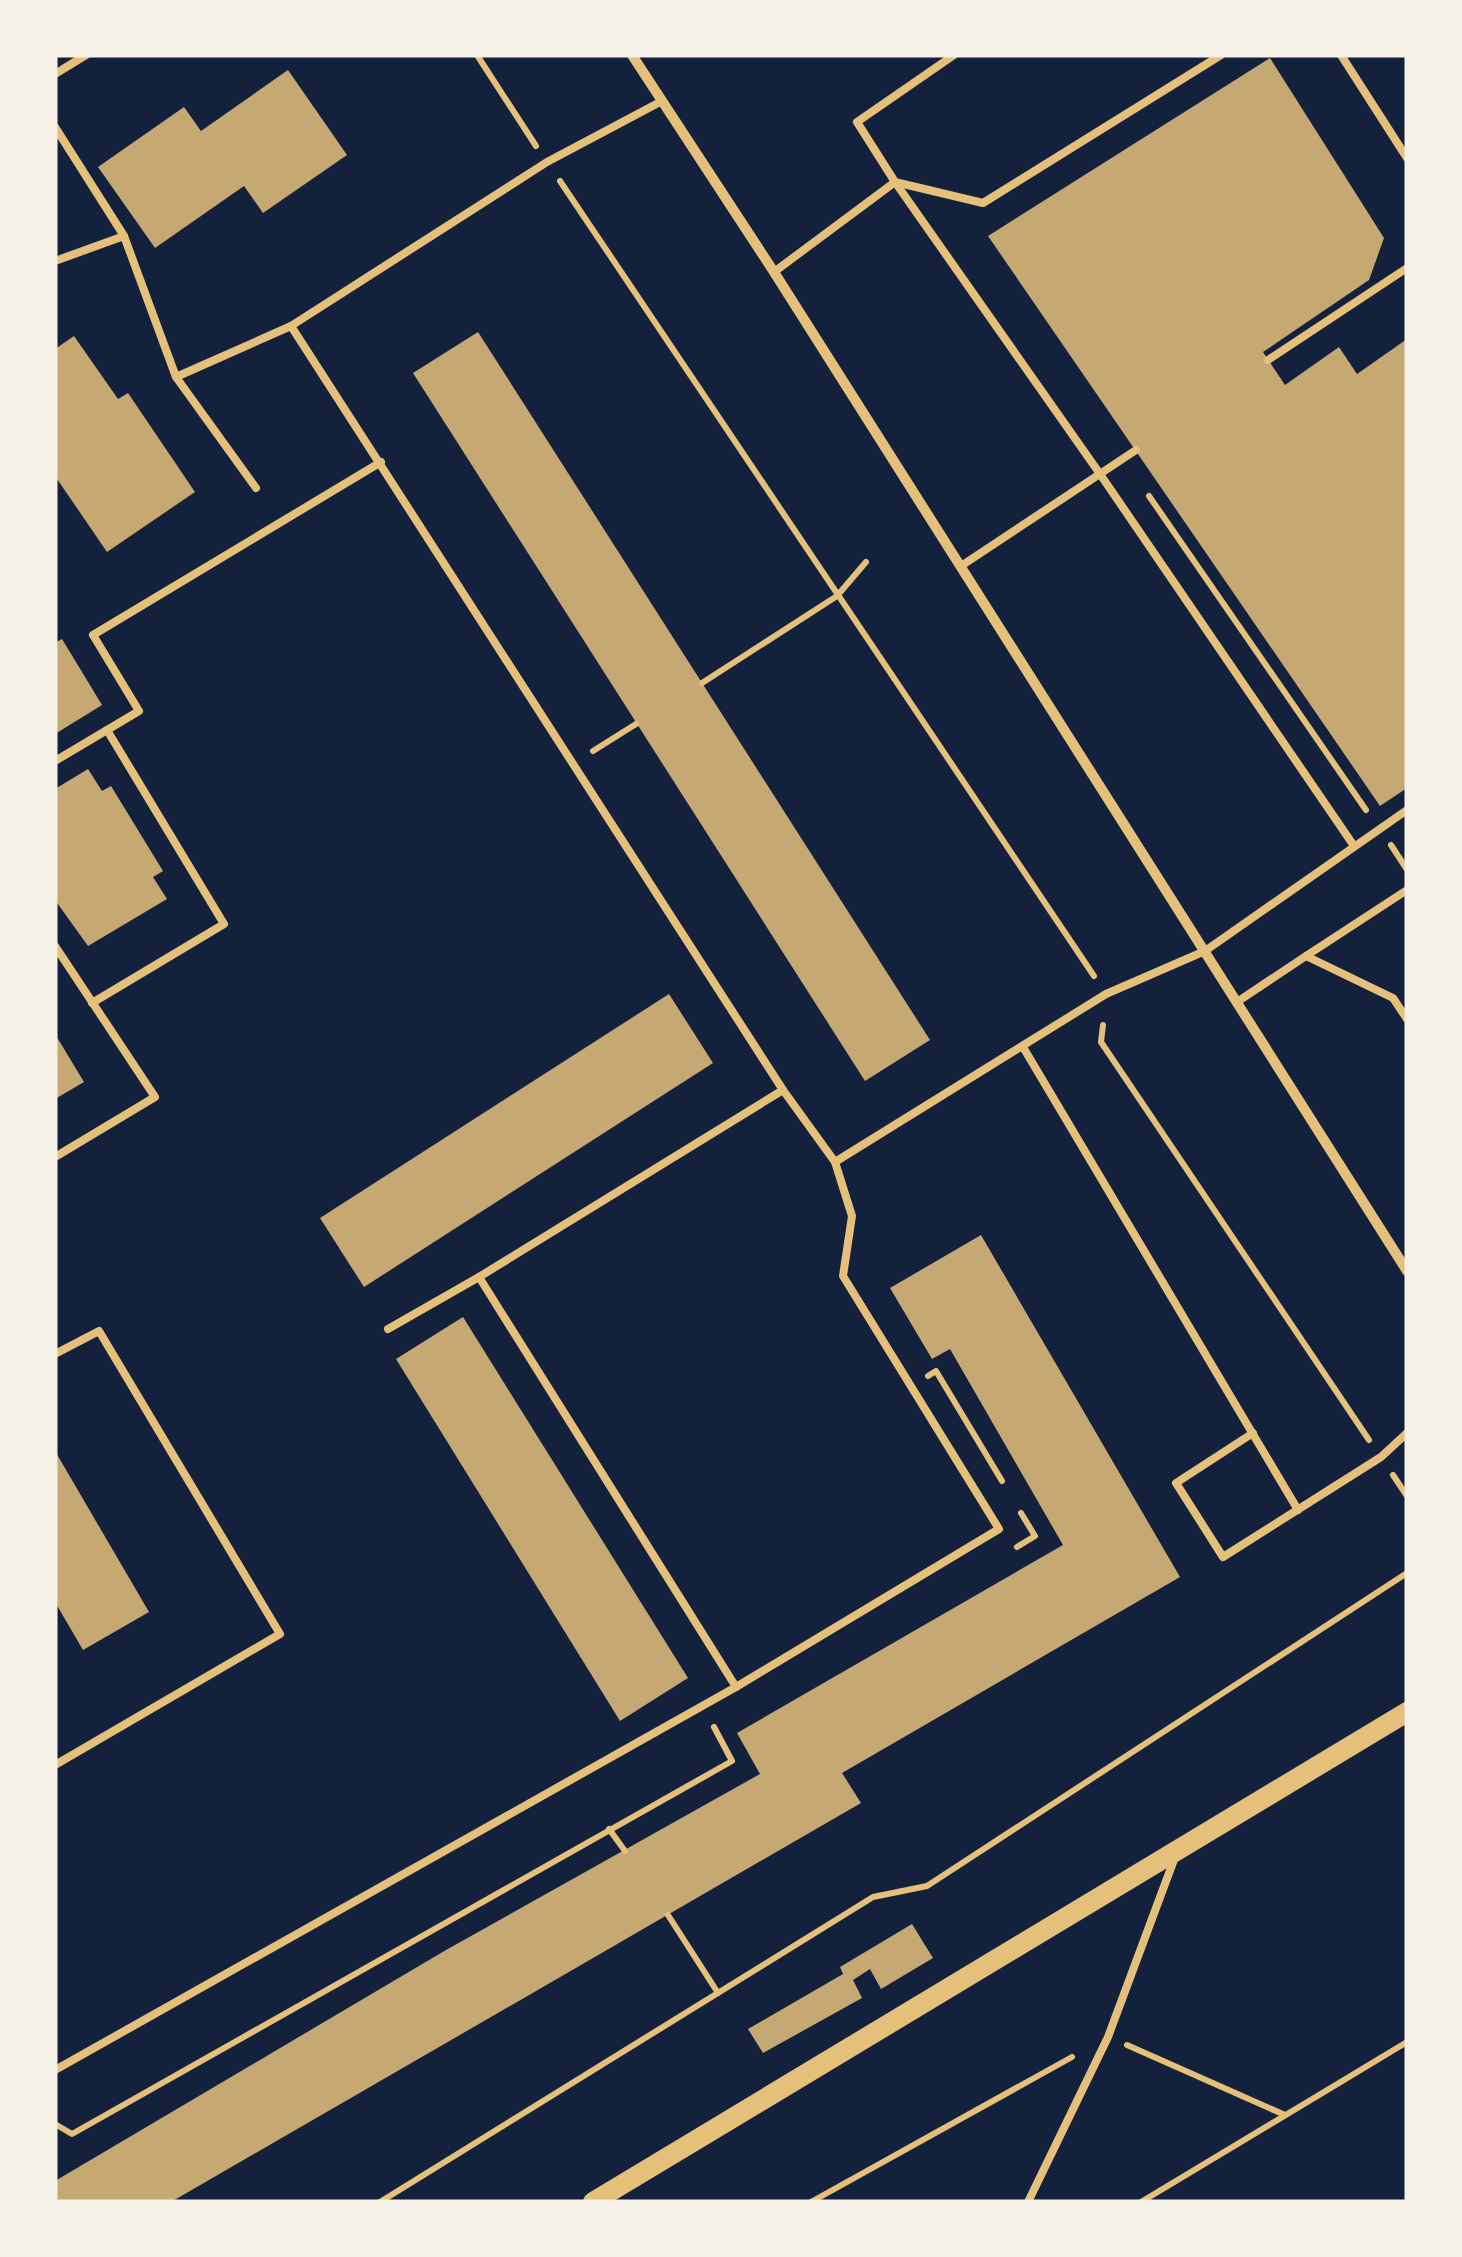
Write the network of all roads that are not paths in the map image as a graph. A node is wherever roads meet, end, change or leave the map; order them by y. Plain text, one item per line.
1 (86, 55) edge
2 (632, 55) edge
3 (954, 55) edge
4 (1221, 55) edge
5 (1341, 55) edge
6 (55, 74) edge
7 (662, 101) junction
8 (55, 127) edge
9 (1407, 158) edge
10 (895, 182) junction
11 (124, 236) junction
12 (55, 261) edge
13 (1407, 269) edge
14 (774, 272) junction
15 (291, 326) junction
16 (1268, 360) dead end
17 (176, 378) junction
18 (1136, 450) dead end
19 (382, 462) junction
20 (1100, 474) junction
21 (256, 488) dead end
22 (961, 566) junction
23 (107, 730) junction
24 (55, 760) edge
25 (1407, 810) edge
26 (1354, 846) junction
27 (1407, 890) edge
28 (55, 946) edge
29 (1205, 951) junction
30 (1306, 956) junction
31 (92, 1002) junction
32 (1237, 1002) junction
33 (1407, 1019) edge
34 (1022, 1047) junction
35 (783, 1090) junction
36 (55, 1157) edge
37 (836, 1162) junction
38 (1407, 1271) edge
39 (479, 1276) junction
40 (388, 1329) dead end
41 (55, 1354) edge
42 (1253, 1433) junction
43 (1407, 1433) edge
44 (1298, 1510) junction
45 (736, 1687) junction
46 (1407, 1712) edge
47 (55, 1765) edge
48 (1178, 1848) junction
49 (55, 2070) edge
50 (593, 2202) edge
51 (1028, 2202) edge

1 - 6 lane
2 - 7 street
3 - 10 lane
4 - 10 lane
5 - 9 lane
7 - 14 street
7 - 15 lane
8 - 11 lane
10 - 14 lane
10 - 20 lane
11 - 12 lane
11 - 17 lane
13 - 16 lane
14 - 22 street
15 - 17 lane
15 - 19 lane
17 - 21 lane
18 - 20 lane
19 - 23 lane
19 - 35 lane
20 - 22 lane
20 - 26 lane
22 - 29 street
23 - 24 lane
23 - 31 lane
25 - 26 lane
26 - 29 lane
27 - 30 lane
28 - 31 lane
29 - 32 street
29 - 34 lane
30 - 32 lane
30 - 33 lane
31 - 36 lane
32 - 38 street
34 - 37 lane
34 - 42 lane
35 - 37 lane
35 - 39 lane
37 - 45 lane
39 - 40 lane
39 - 45 lane
41 - 47 lane
42 - 44 lane
42 - 44 lane
43 - 44 lane
45 - 49 lane
46 - 48 main road
48 - 50 main road
48 - 51 lane

